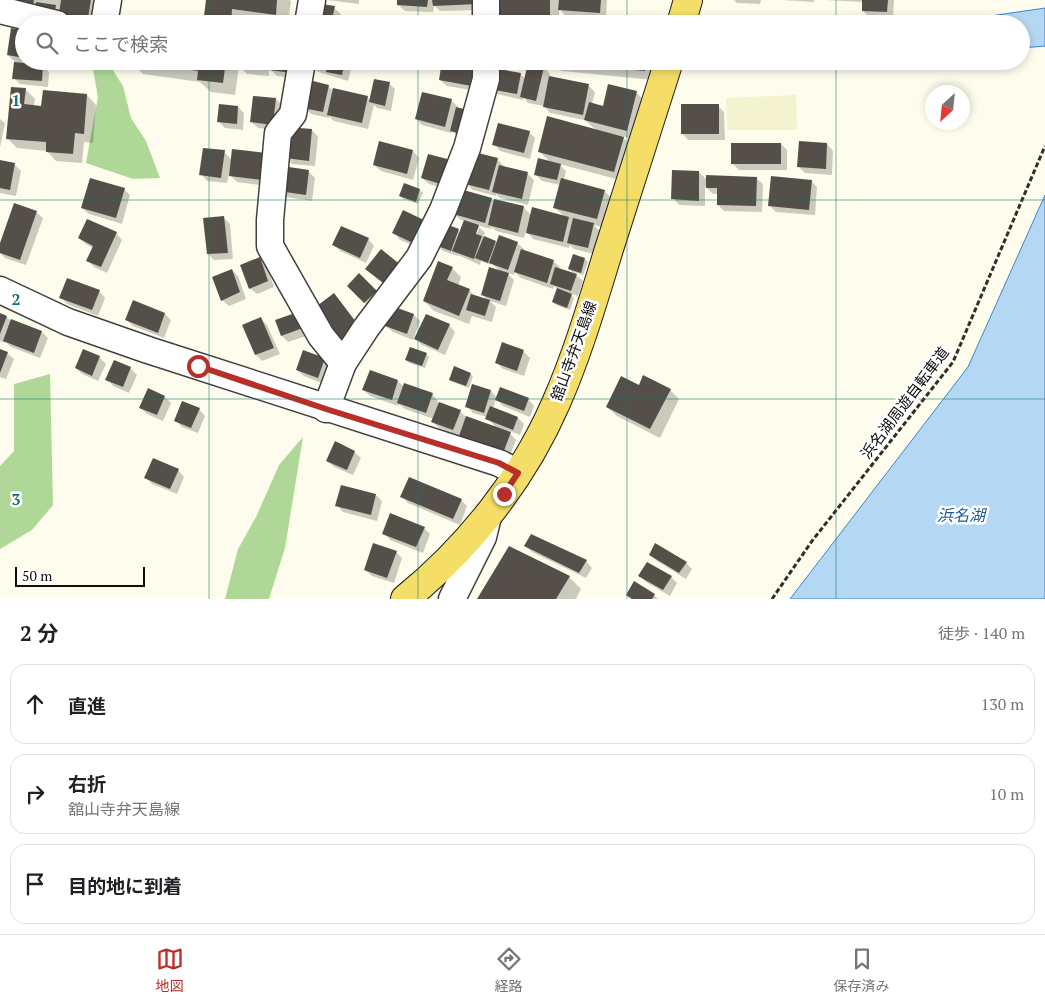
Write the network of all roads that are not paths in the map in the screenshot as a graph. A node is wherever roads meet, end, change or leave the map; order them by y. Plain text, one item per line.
1 (108, 0) edge
2 (312, 0) edge
3 (486, 0) edge
4 (688, 0) edge
5 (0, 10) edge
6 (20, 15) edge
7 (106, 15) edge
8 (310, 15) edge
9 (486, 15) edge
10 (684, 15) edge
11 (300, 70) edge
12 (486, 70) edge
13 (666, 70) edge
14 (0, 290) edge
15 (343, 363) junction
16 (326, 409) junction
17 (518, 473) junction
18 (488, 515) junction
19 (405, 599) edge
20 (452, 599) edge

1 - 7 street
2 - 8 street
3 - 9 street
4 - 10 main road
5 - 6 street
11 - 15 street
12 - 15 street
13 - 17 main road, 舘山寺弁天島線
14 - 16 street
15 - 16 street
16 - 17 street
17 - 18 main road, 舘山寺弁天島線
18 - 19 main road, 舘山寺弁天島線
18 - 20 street

